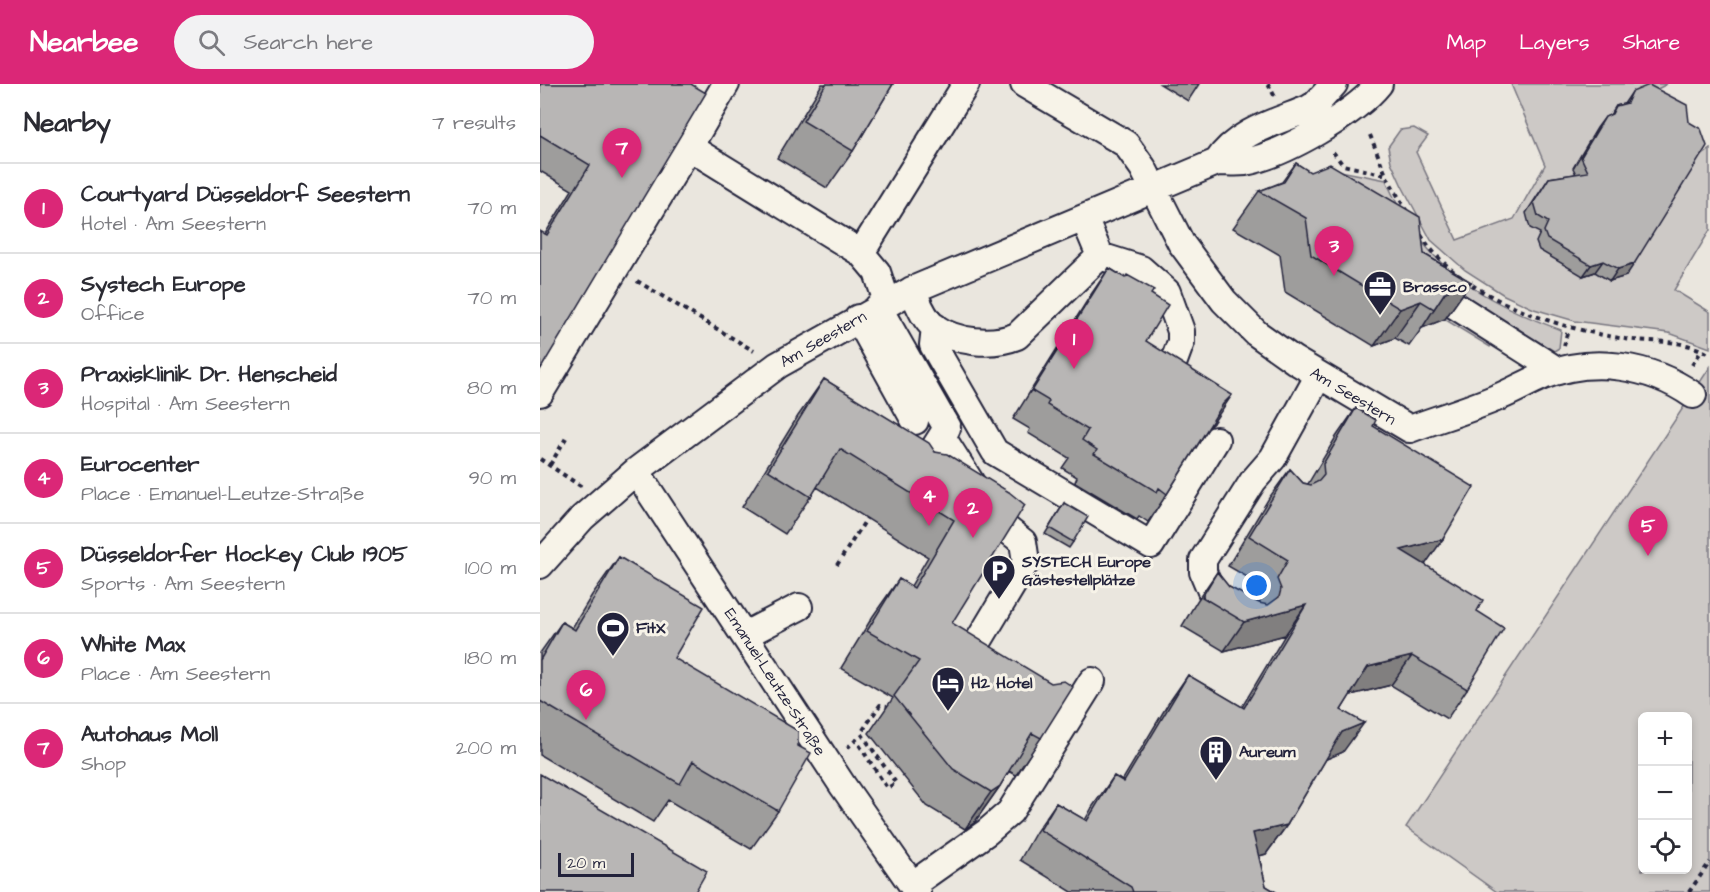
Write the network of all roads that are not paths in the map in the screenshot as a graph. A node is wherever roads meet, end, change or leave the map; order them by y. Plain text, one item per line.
1 (726, 84) edge
2 (966, 84) edge
3 (1024, 84) edge
4 (1334, 84) edge
5 (1379, 84) edge
6 (689, 147) junction
7 (1217, 162) junction
8 (1154, 188) junction
9 (1084, 218) junction
10 (861, 253) junction
11 (1100, 256) junction
12 (912, 290) junction
13 (1448, 301) edge
14 (875, 309) junction
15 (935, 327) junction
16 (1174, 361) edge
17 (1558, 371) junction
18 (1319, 375) junction
19 (540, 393) edge
20 (1693, 395) dead end
21 (915, 421) dead end
22 (942, 437) junction
23 (1216, 440) edge
24 (1273, 458) junction
25 (923, 467) edge
26 (636, 471) junction
27 (1281, 489) edge
28 (540, 565) edge
29 (799, 607) dead end
30 (1246, 619) edge
31 (745, 635) junction
32 (978, 642) edge
33 (1092, 681) dead end
34 (914, 888) edge

1 - 6 street
2 - 10 street
3 - 8 street
4 - 7 street, Am Seestern
5 - 7 street, Am Seestern
6 - 10 street
6 - 19 street
7 - 8 street, Am Seestern
8 - 9 street, Am Seestern
8 - 18 street, Am Seestern
9 - 11 street
9 - 12 street, Am Seestern
10 - 14 street
11 - 15 street
11 - 16 street
12 - 14 street, Am Seestern
12 - 15 street
13 - 17 street
14 - 21 street
14 - 22 street
14 - 26 street, Am Seestern
15 - 23 street
17 - 18 street, Am Seestern
17 - 20 street, Am Seestern
18 - 24 street
22 - 25 street
22 - 32 street
24 - 27 street
24 - 30 street
26 - 28 street, Am Seestern
26 - 31 street, Emanuel-Leutze-Straße
29 - 31 street
31 - 34 street, Emanuel-Leutze-Straße
33 - 34 street

